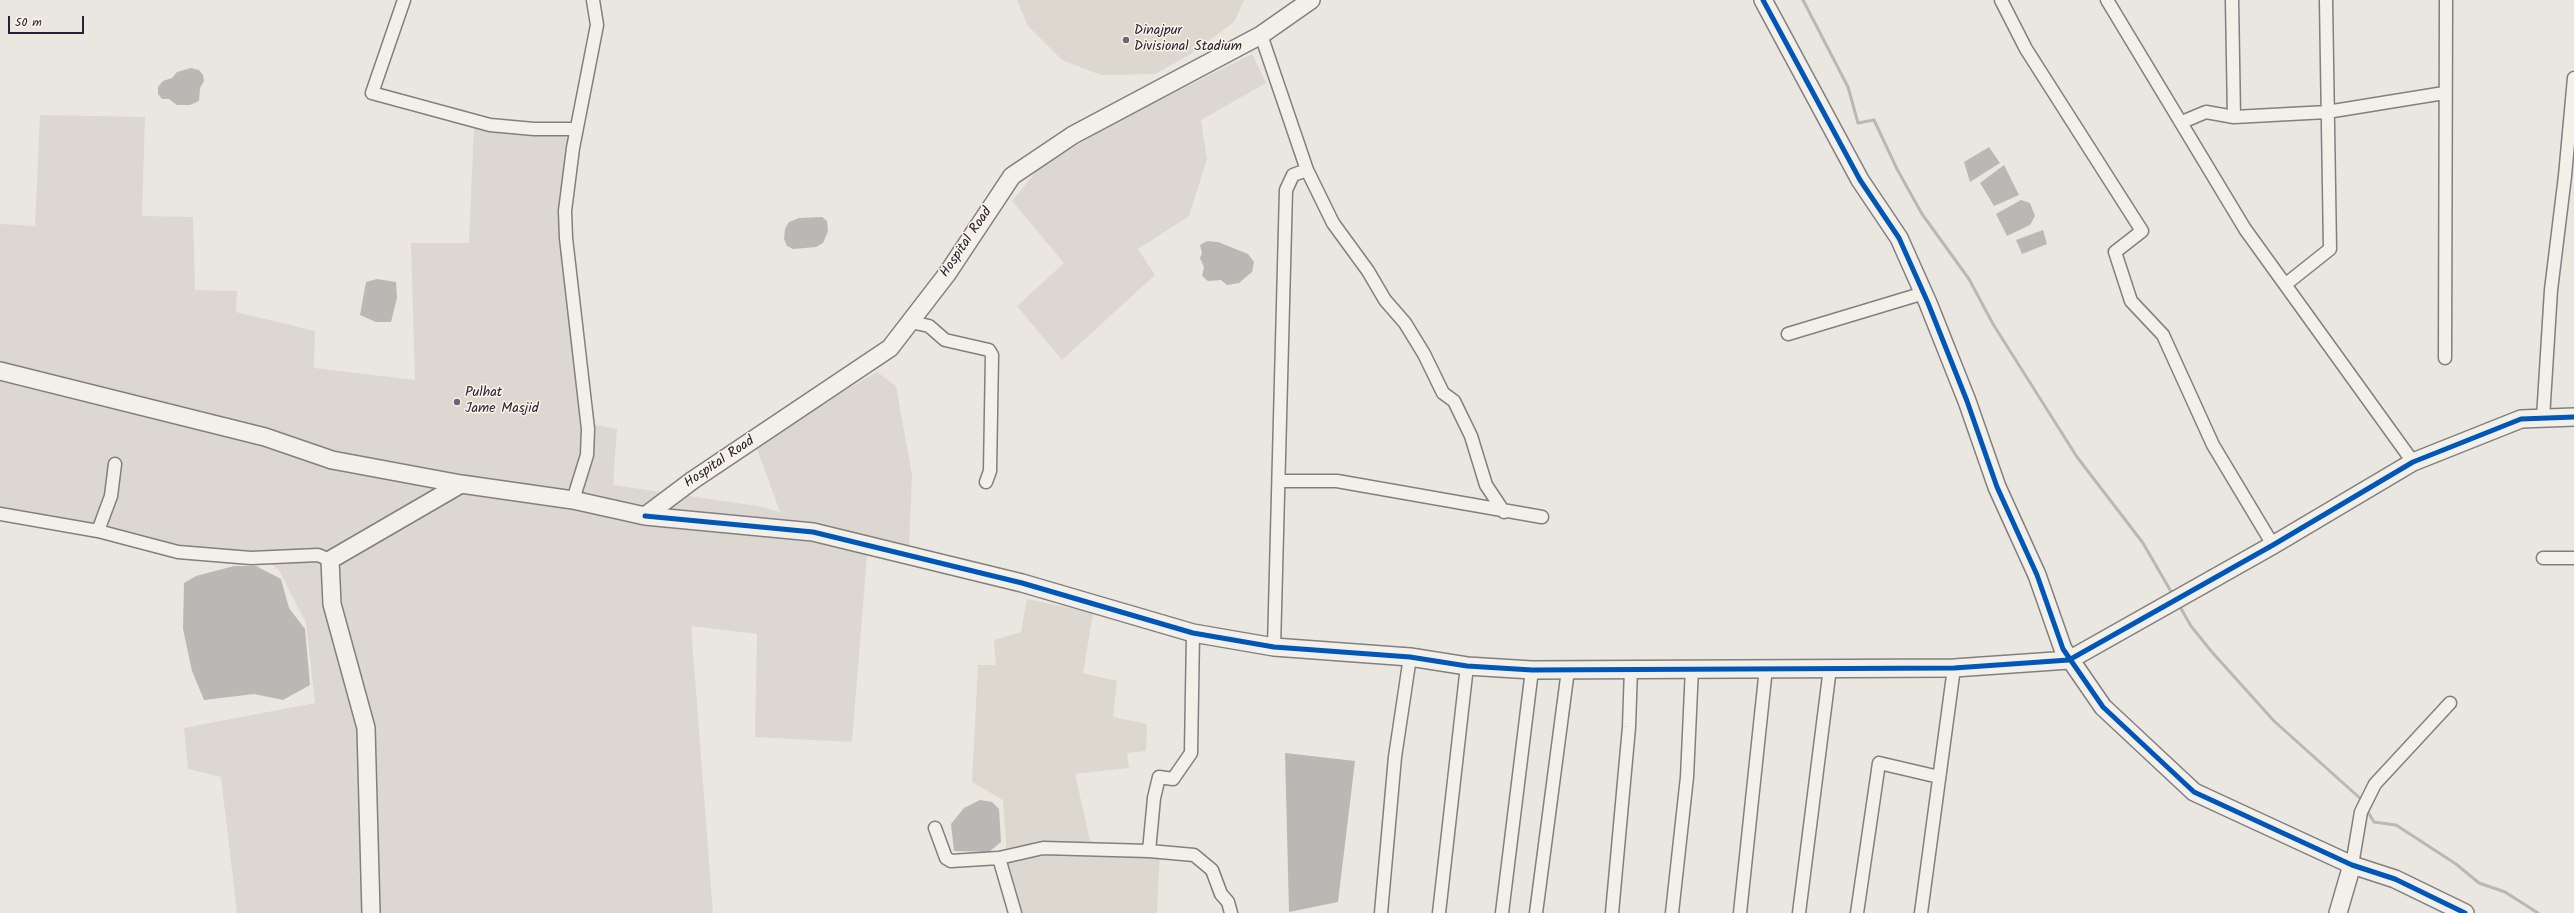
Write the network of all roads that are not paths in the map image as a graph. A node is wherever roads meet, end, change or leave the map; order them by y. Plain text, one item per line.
1 (404, 0) edge
2 (593, 0) edge
3 (1763, 0) edge
4 (2001, 0) edge
5 (2107, 0) edge
6 (2232, 0) edge
7 (2326, 0) edge
8 (2446, 0) edge
9 (1306, 2) edge
10 (1262, 35) junction
11 (2574, 78) edge
12 (2444, 93) junction
13 (2573, 110) edge
14 (2327, 112) junction
15 (2234, 117) junction
16 (2182, 122) junction
17 (576, 129) junction
18 (1307, 170) junction
19 (2286, 284) junction
20 (1924, 293) junction
21 (911, 322) junction
22 (1788, 334) dead end
23 (2445, 358) dead end
24 (0, 371) edge
25 (2574, 417) edge
26 (2543, 418) junction
27 (2413, 462) junction
28 (115, 464) dead end
29 (1279, 481) junction
30 (986, 482) dead end
31 (461, 484) junction
32 (573, 500) junction
33 (1504, 512) junction
34 (0, 514) edge
35 (645, 516) junction
36 (1542, 517) dead end
37 (98, 531) junction
38 (2273, 545) junction
39 (2543, 558) dead end
40 (2574, 558) edge
41 (330, 560) junction
42 (1193, 632) junction
43 (1274, 647) junction
44 (1410, 658) junction
45 (2069, 660) junction
46 (1467, 666) junction
47 (1631, 668) junction
48 (1692, 668) junction
49 (1766, 668) junction
50 (1830, 668) junction
51 (1954, 668) junction
52 (1532, 670) junction
53 (1568, 670) junction
54 (2450, 703) dead end
55 (1940, 777) junction
56 (935, 828) dead end
57 (1149, 851) junction
58 (999, 858) junction
59 (2352, 866) junction
60 (371, 913) edge
61 (1015, 913) edge
62 (1231, 913) edge
63 (1381, 913) edge
64 (1439, 913) edge
65 (1502, 913) edge
66 (1536, 913) edge
67 (1612, 913) edge
68 (1672, 913) edge
69 (1740, 913) edge
70 (1799, 913) edge
71 (1857, 913) edge
72 (1921, 913) edge
73 (2338, 913) edge
74 (2465, 913) edge

1 - 17 street
2 - 17 street
3 - 20 street
4 - 38 street
5 - 16 street
6 - 15 street
7 - 14 street
8 - 12 street
9 - 10 street, Hospital Road
10 - 18 street
10 - 21 street, Hospital Road
11 - 13 street
12 - 14 street
12 - 23 street
13 - 26 street
14 - 15 street
14 - 19 street
15 - 16 street
16 - 19 street
17 - 32 street
18 - 29 street
18 - 33 street
19 - 27 street
20 - 22 street
20 - 45 street
21 - 30 street
21 - 35 street, Hospital Road
24 - 31 street
25 - 26 street
26 - 27 street
27 - 38 street
28 - 37 street
29 - 33 street
29 - 43 street
31 - 32 street
31 - 41 street
32 - 35 street
33 - 36 street
34 - 37 street
35 - 42 street
37 - 41 street
38 - 45 street
39 - 40 street
41 - 60 street
42 - 43 street
42 - 57 street
43 - 44 street
44 - 46 street
44 - 63 street
45 - 51 street
45 - 59 street
46 - 52 street
46 - 64 street
47 - 48 street
47 - 53 street
47 - 67 street
48 - 49 street
48 - 68 street
49 - 50 street
49 - 69 street
50 - 51 street
50 - 70 street
51 - 55 street
52 - 53 street
52 - 65 street
53 - 66 street
54 - 59 street
55 - 71 street
55 - 72 street
56 - 58 street
57 - 58 street
57 - 62 street
58 - 61 street
59 - 73 street
59 - 74 street

